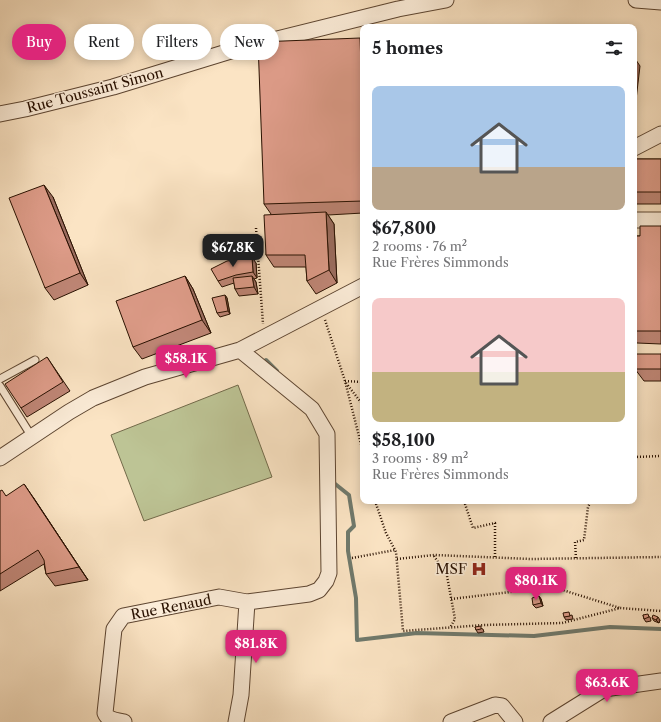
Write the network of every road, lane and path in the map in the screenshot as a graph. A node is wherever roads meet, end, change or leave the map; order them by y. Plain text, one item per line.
1 (446, 0) edge
2 (636, 0) edge
3 (659, 1) edge
4 (0, 114) edge
5 (661, 134) edge
6 (637, 146) edge
7 (637, 220) edge
8 (661, 220) edge
9 (256, 228) dead end
10 (360, 288) edge
11 (321, 308) junction
12 (264, 338) junction
13 (240, 350) junction
14 (35, 360) dead end
15 (0, 379) edge
16 (345, 381) junction
17 (360, 382) edge
18 (0, 386) edge
19 (360, 401) edge
20 (32, 437) junction
21 (360, 440) edge
22 (661, 456) edge
23 (637, 457) edge
24 (0, 458) edge
25 (377, 504) edge
26 (465, 504) edge
27 (590, 504) edge
28 (395, 550) junction
29 (434, 555) junction
30 (495, 557) junction
31 (661, 557) edge
32 (352, 558) dead end
33 (576, 558) junction
34 (397, 559) junction
35 (451, 599) junction
36 (246, 602) junction
37 (620, 608) junction
38 (661, 611) edge
39 (450, 628) junction
40 (661, 681) edge
41 (124, 722) edge
42 (236, 722) edge
43 (451, 722) edge
44 (515, 722) edge
45 (551, 722) edge

1 - 4 street, Rue Toussaint Simon
2 - 3 street
5 - 6 street
7 - 8 street
9 - 12 path
10 - 11 street
11 - 12 street
11 - 16 path
12 - 13 street
13 - 20 street
13 - 36 street, Rue Renaud
14 - 15 lane
16 - 17 path
16 - 19 path
16 - 21 path
18 - 20 lane
20 - 24 street
22 - 23 path
25 - 28 path
26 - 30 path
27 - 33 path
28 - 32 path
28 - 34 path
29 - 30 path
29 - 34 path
29 - 35 path
30 - 33 path
31 - 33 path
34 - 39 path
35 - 37 path
35 - 39 path
36 - 41 street, Rue Renaud
36 - 42 street
37 - 38 path
37 - 39 path
40 - 45 street
43 - 44 street

